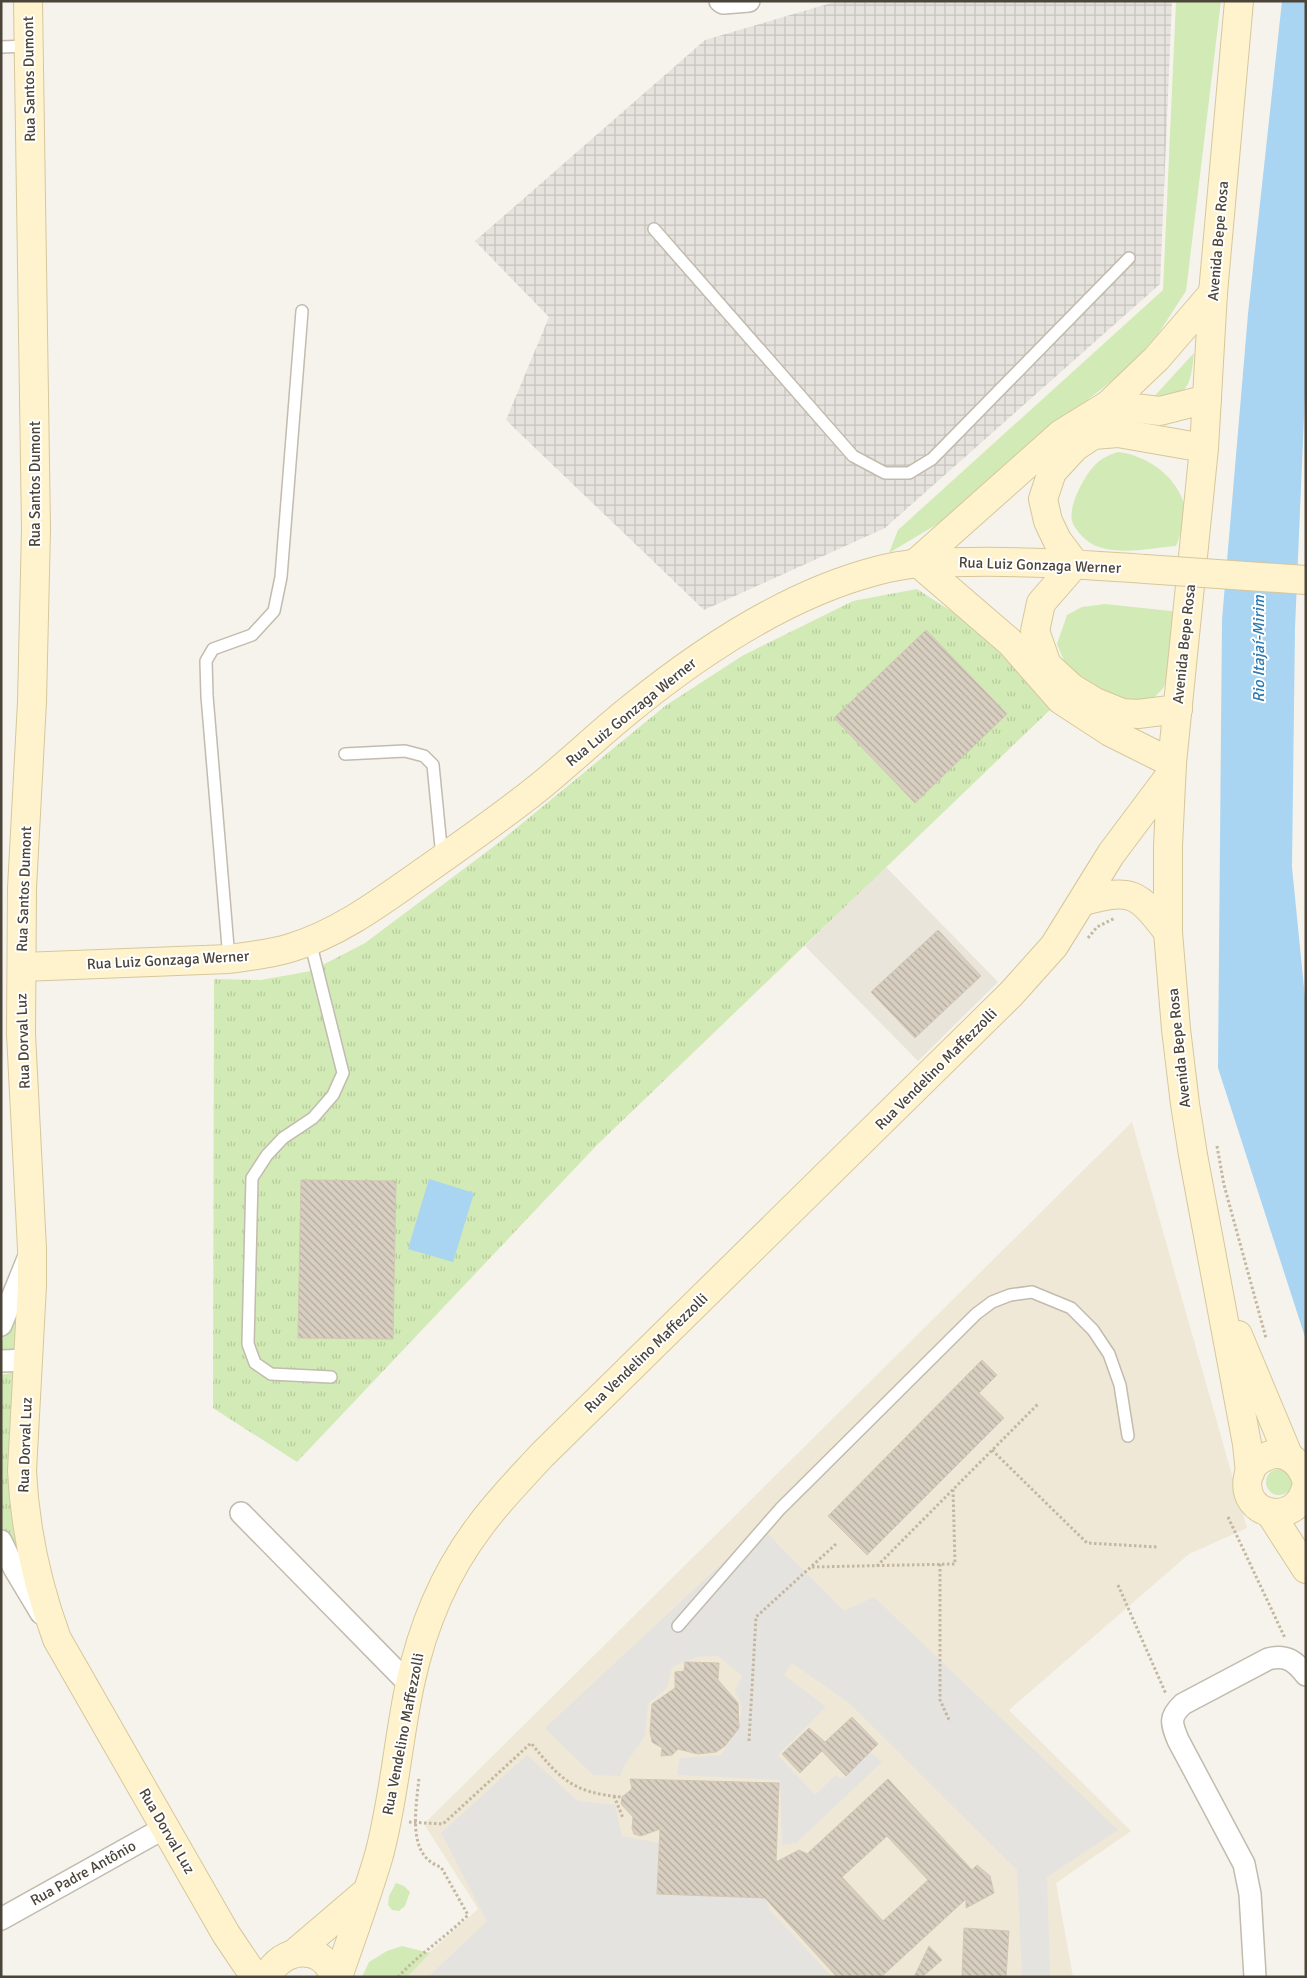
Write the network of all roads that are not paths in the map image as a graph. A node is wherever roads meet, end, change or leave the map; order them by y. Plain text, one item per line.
1 (28, 1) edge
2 (720, 1) edge
3 (749, 1) edge
4 (1239, 1) edge
5 (28, 46) junction
6 (1, 47) edge
7 (654, 229) dead end
8 (1129, 258) dead end
9 (1213, 293) junction
10 (302, 312) dead end
11 (1208, 399) junction
12 (1108, 405) junction
13 (1204, 448) junction
14 (917, 562) junction
15 (1075, 564) junction
16 (1306, 580) edge
17 (1178, 709) junction
18 (345, 754) dead end
19 (1172, 769) junction
20 (442, 859) junction
21 (1083, 901) junction
22 (1168, 932) junction
23 (310, 941) junction
24 (229, 959) junction
25 (22, 967) junction
26 (32, 1249) junction
27 (1218, 1286) junction
28 (1, 1325) edge
29 (1, 1360) edge
30 (29, 1360) junction
31 (331, 1377) dead end
32 (1128, 1436) dead end
33 (1289, 1457) junction
34 (1250, 1472) junction
35 (1306, 1479) edge
36 (1306, 1488) edge
37 (1270, 1513) junction
38 (241, 1514) dead end
39 (1, 1541) edge
40 (1306, 1569) edge
41 (678, 1626) dead end
42 (57, 1640) junction
43 (1297, 1665) edge
44 (410, 1684) junction
45 (166, 1827) junction
46 (365, 1894) junction
47 (1, 1919) edge
48 (226, 1934) junction
49 (291, 1954) junction
50 (255, 1977) edge
51 (267, 1977) edge
52 (334, 1977) edge
53 (338, 1977) edge
54 (1255, 1977) edge

1 - 5 main road, Rua Santos Dumont
2 - 3 street
4 - 9 main road, Avenida Bepe Rosa
5 - 6 lane
5 - 25 main road, Rua Santos Dumont
7 - 8 lane
9 - 11 main road, Avenida Bepe Rosa
9 - 12 main road
10 - 24 lane
11 - 12 main road
11 - 13 main road, Avenida Bepe Rosa
12 - 14 main road
13 - 15 main road
13 - 17 main road, Avenida Bepe Rosa
14 - 15 main road, Rua Luiz Gonzaga Werner
14 - 19 main road
14 - 20 main road, Rua Luiz Gonzaga Werner
15 - 16 main road, Rua Luiz Gonzaga Werner, bridge
15 - 17 main road
17 - 19 main road, Avenida Bepe Rosa
18 - 20 lane
19 - 21 main road, Rua Vendelino Maffezzolli
19 - 22 main road, Avenida Bepe Rosa
20 - 23 main road, Rua Luiz Gonzaga Werner
21 - 22 main road
21 - 44 main road, Rua Vendelino Maffezzolli
22 - 27 main road, Avenida Bepe Rosa
23 - 24 main road, Rua Luiz Gonzaga Werner
23 - 31 lane
24 - 25 main road, Rua Luiz Gonzaga Werner
25 - 26 main road, Rua Dorval Luz
26 - 28 street
26 - 30 main road, Rua Dorval Luz
27 - 33 main road, Avenida Bepe Rosa
27 - 34 main road, Avenida Bepe Rosa
29 - 30 street
30 - 42 main road, Rua Dorval Luz
32 - 41 lane
33 - 34 main road
33 - 35 main road, Avenida Bepe Rosa
34 - 37 main road, Avenida Bepe Rosa
36 - 37 main road
37 - 40 main road
38 - 44 street
39 - 42 street
42 - 45 main road, Rua Dorval Luz
43 - 54 street
44 - 46 main road, Rua Vendelino Maffezzolli
45 - 47 street, Rua Padre Antônio
45 - 48 main road, Rua Dorval Luz
46 - 49 main road
46 - 53 main road, Rua Vendelino Maffezzolli
48 - 49 main road
48 - 50 main road, Rua Dorval Luz
49 - 51 main road
49 - 52 main road

